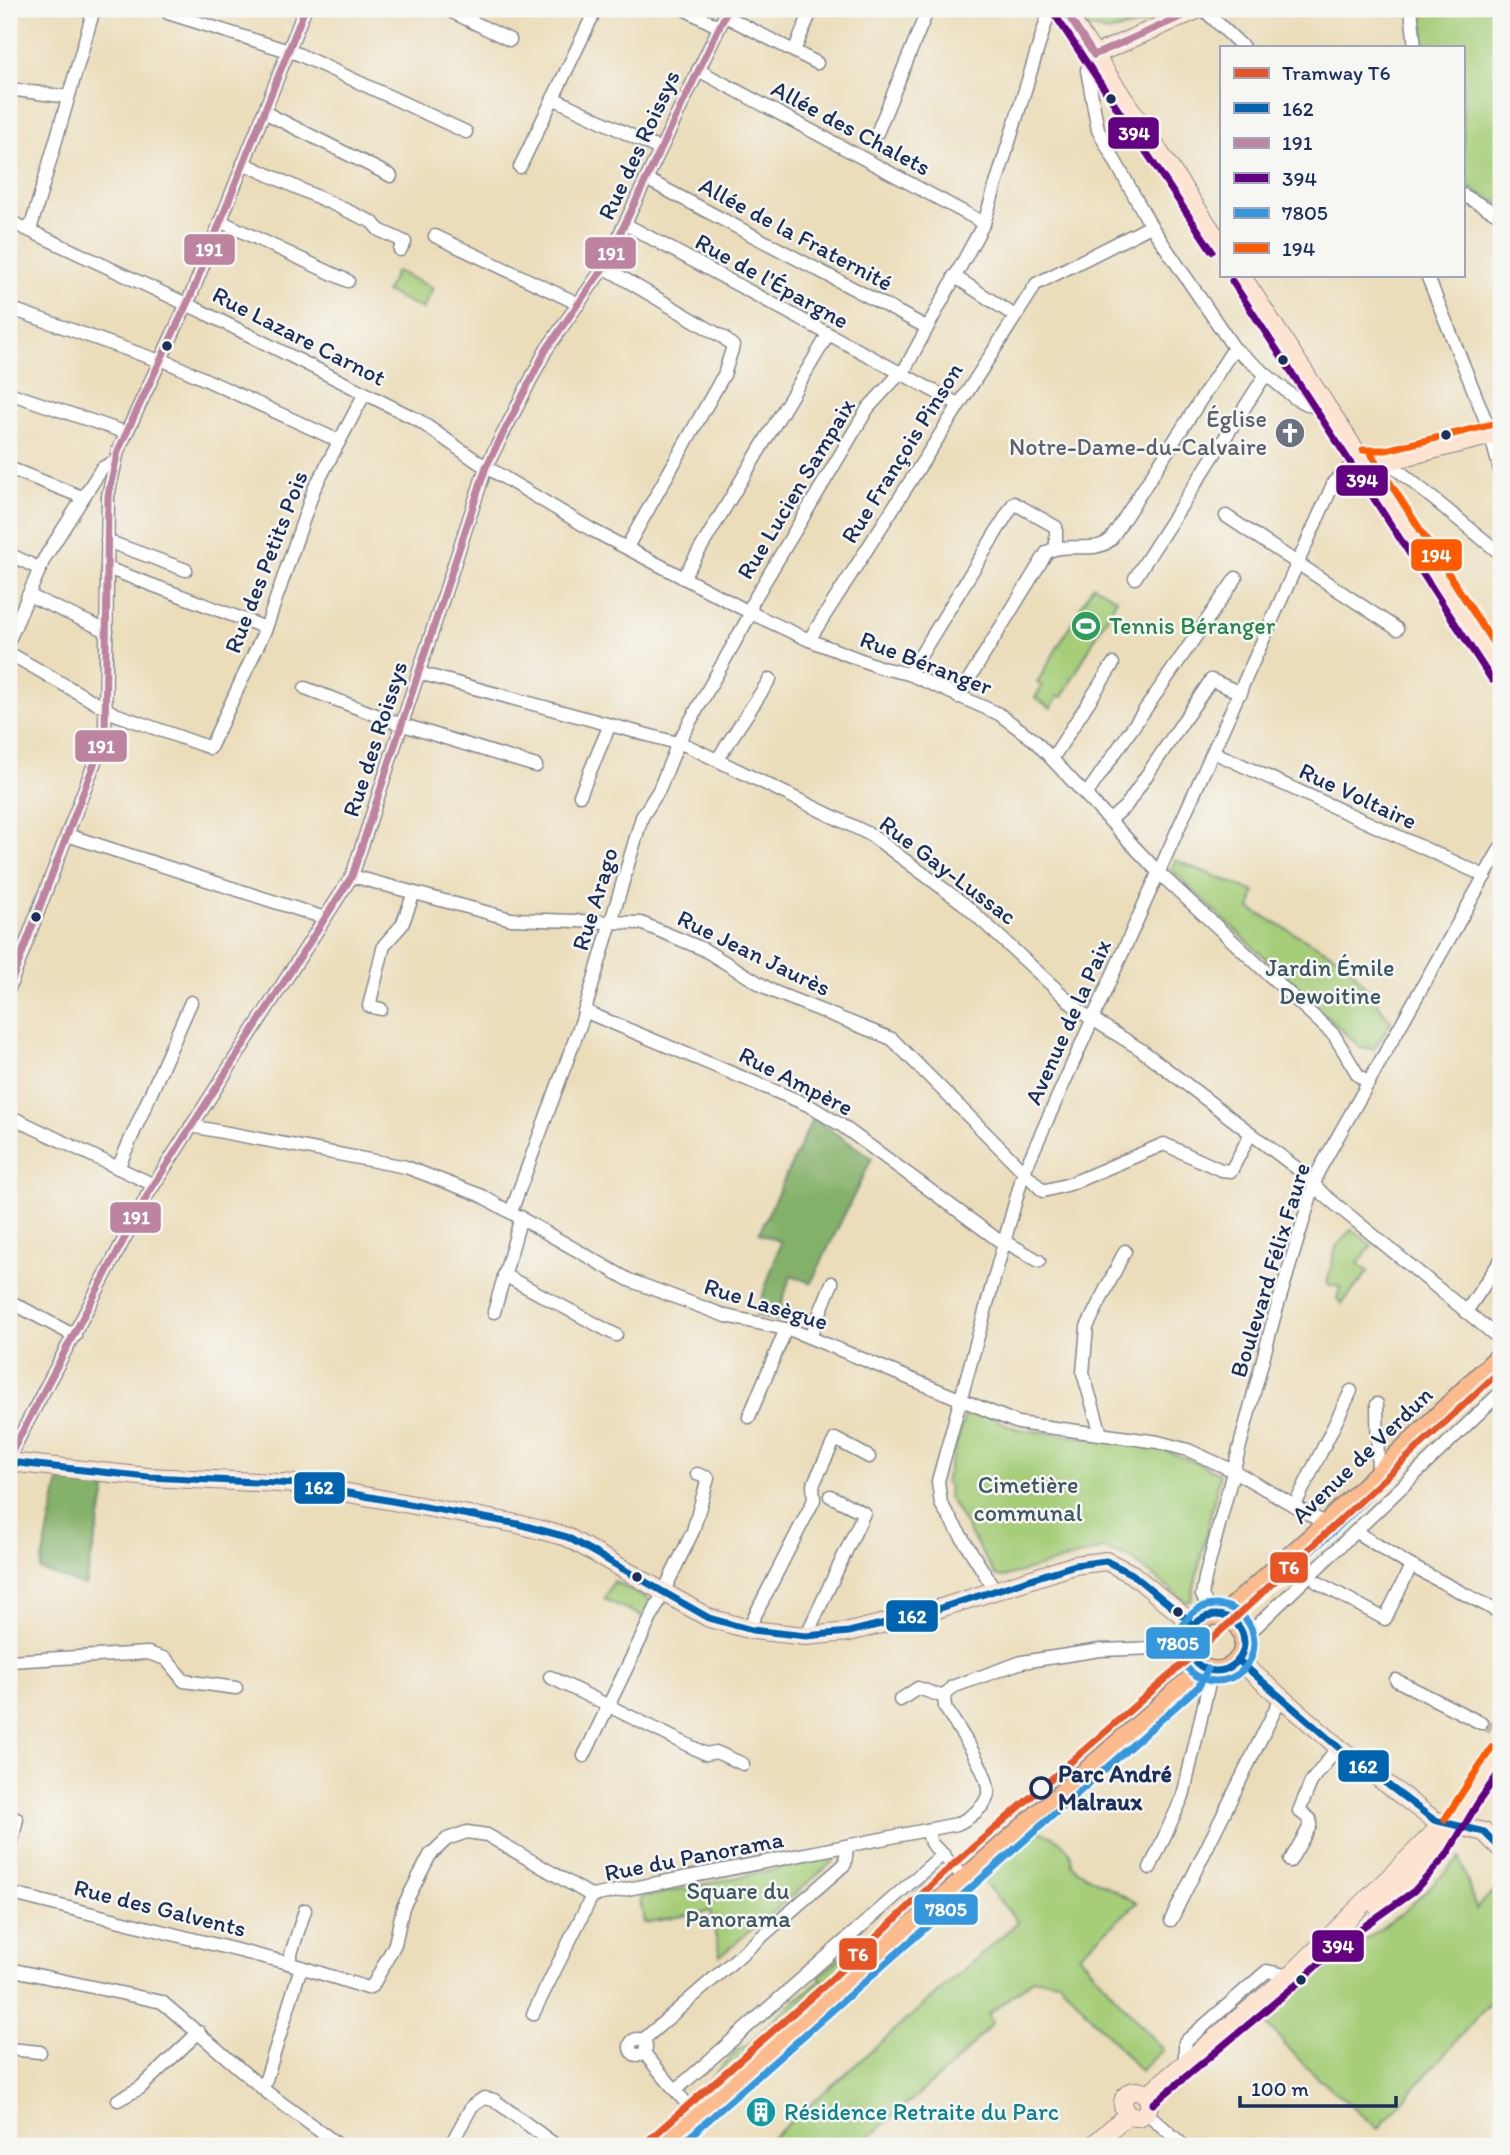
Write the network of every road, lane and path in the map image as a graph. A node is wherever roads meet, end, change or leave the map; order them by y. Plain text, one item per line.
1 (94, 9) edge
2 (305, 9) edge
3 (446, 9) edge
4 (596, 9) edge
5 (684, 9) edge
6 (812, 9) edge
7 (928, 9) edge
8 (1051, 9) edge
9 (1064, 9) edge
10 (1201, 9) edge
11 (1410, 9) edge
12 (168, 13) dead end
13 (724, 17) edge
14 (510, 40) dead end
15 (1242, 46) edge
16 (1415, 46) edge
17 (288, 50) junction
18 (794, 51) junction
19 (1094, 55) junction
20 (817, 64) dead end
21 (698, 70) junction
22 (9, 89) edge
23 (68, 97) junction
24 (553, 98) junction
25 (264, 112) junction
26 (466, 132) dead end
27 (877, 133) dead end
28 (659, 149) junction
29 (243, 163) junction
30 (520, 167) dead end
31 (391, 176) dead end
32 (646, 179) junction
33 (1464, 196) edge
34 (1501, 216) edge
35 (9, 221) edge
36 (220, 221) junction
37 (984, 223) junction
38 (625, 224) junction
39 (1151, 226) junction
40 (30, 230) junction
41 (435, 236) dead end
42 (1220, 244) edge
43 (400, 250) dead end
44 (604, 267) junction
45 (954, 276) junction
46 (1242, 276) edge
47 (1427, 276) edge
48 (348, 281) dead end
49 (187, 304) junction
50 (579, 304) junction
51 (9, 308) edge
52 (1015, 316) junction
53 (926, 327) junction
54 (828, 335) junction
55 (1234, 348) junction
56 (161, 360) junction
57 (1266, 374) junction
58 (900, 375) junction
59 (9, 393) edge
60 (365, 393) junction
61 (958, 404) junction
62 (1333, 416) junction
63 (127, 433) junction
64 (1496, 434) edge
65 (339, 441) junction
66 (1363, 461) junction
67 (1387, 461) junction
68 (113, 463) junction
69 (486, 467) junction
70 (9, 468) edge
71 (1501, 474) edge
72 (1373, 476) junction
73 (1334, 482) junction
74 (82, 497) junction
75 (1226, 516) dead end
76 (107, 541) junction
77 (628, 547) junction
78 (1056, 547) junction
79 (9, 554) edge
80 (1501, 554) edge
81 (1299, 564) junction
82 (107, 568) junction
83 (40, 569) junction
84 (186, 570) dead end
85 (683, 578) junction
86 (1135, 578) dead end
87 (1236, 578) dead end
88 (28, 595) junction
89 (751, 613) junction
90 (266, 628) junction
91 (1397, 629) dead end
92 (107, 631) junction
93 (9, 640) edge
94 (808, 640) junction
95 (9, 653) edge
96 (1113, 664) dead end
97 (418, 673) junction
98 (909, 674) junction
99 (1501, 674) edge
100 (770, 679) dead end
101 (305, 688) dead end
102 (1241, 693) junction
103 (958, 697) junction
104 (107, 708) junction
105 (402, 724) junction
106 (609, 727) junction
107 (678, 743) junction
108 (1213, 752) junction
109 (1052, 759) junction
110 (717, 760) junction
111 (536, 766) dead end
112 (1086, 795) junction
113 (580, 796) dead end
114 (1110, 820) junction
115 (67, 835) junction
116 (1501, 848) edge
117 (1158, 872) junction
118 (352, 876) junction
119 (1485, 876) junction
120 (414, 893) junction
121 (326, 918) junction
122 (610, 922) junction
123 (10, 982) edge
124 (191, 1002) dead end
125 (381, 1009) dead end
126 (584, 1011) junction
127 (1092, 1019) junction
128 (1367, 1082) junction
129 (9, 1116) edge
130 (191, 1126) junction
131 (1250, 1135) junction
132 (118, 1168) junction
133 (1023, 1174) junction
134 (1314, 1183) junction
135 (154, 1185) junction
136 (516, 1215) junction
137 (1005, 1243) junction
138 (1125, 1251) dead end
139 (1501, 1260) edge
140 (1040, 1261) dead end
141 (505, 1275) junction
142 (832, 1283) dead end
143 (9, 1301) edge
144 (494, 1312) dead end
145 (1466, 1312) junction
146 (786, 1329) junction
147 (616, 1335) dead end
148 (75, 1336) junction
149 (810, 1337) junction
150 (1501, 1340) edge
151 (1501, 1355) edge
152 (1351, 1391) dead end
153 (1501, 1392) edge
154 (960, 1399) junction
155 (1377, 1404) dead end
156 (749, 1417) dead end
157 (1101, 1434) junction
158 (869, 1457) dead end
159 (9, 1459) edge
160 (1234, 1471) junction
161 (697, 1474) dead end
162 (1378, 1475) junction
163 (830, 1496) dead end
164 (1295, 1505) junction
165 (1326, 1524) junction
166 (1356, 1531) junction
167 (1411, 1566) junction
168 (1317, 1582) dead end
169 (995, 1590) junction
170 (662, 1593) junction
171 (1501, 1612) edge
172 (1217, 1615) junction
173 (1194, 1625) junction
174 (748, 1629) junction
175 (806, 1636) junction
176 (1244, 1638) junction
177 (1188, 1647) junction
178 (1238, 1660) junction
179 (9, 1661) edge
180 (1205, 1668) junction
181 (550, 1676) dead end
182 (1396, 1680) dead end
183 (236, 1688) dead end
184 (944, 1697) junction
185 (1281, 1698) junction
186 (900, 1700) dead end
187 (607, 1705) junction
188 (1481, 1723) tunnel mouth
189 (1338, 1747) junction
190 (1501, 1753) edge
191 (584, 1756) dead end
192 (743, 1764) dead end
193 (1405, 1798) junction
194 (17, 1819) dead end
195 (1454, 1825) junction
196 (927, 1830) junction
197 (1425, 1843) junction
198 (847, 1848) junction
199 (1501, 1849) edge
200 (9, 1854) edge
201 (943, 1854) junction
202 (1290, 1861) dead end
203 (1150, 1868) dead end
204 (964, 1877) junction
205 (9, 1893) edge
206 (592, 1896) junction
207 (305, 1910) dead end
208 (1171, 1920) dead end
209 (1336, 1933) junction
210 (288, 1963) junction
211 (301, 1967) junction
212 (9, 1969) edge
213 (368, 1988) joint
214 (533, 2014) dead end
215 (199, 2032) junction
216 (9, 2049) edge
217 (40, 2052) dead end
218 (263, 2089) junction
219 (677, 2089) junction
220 (118, 2100) dead end
221 (1147, 2104) junction
222 (1127, 2115) junction
223 (697, 2116) junction
224 (340, 2146) edge
225 (450, 2146) edge
226 (557, 2146) edge
227 (663, 2146) edge
228 (1093, 2146) edge
229 (1184, 2146) edge

1 - 23 street
2 - 17 street
3 - 14 street
4 - 24 street
5 - 13 street
6 - 18 street
7 - 27 street
8 - 37 street, Rue Lucien Sampaix
9 - 19 main road
10 - 15 street
10 - 19 main road
11 - 16 street
12 - 17 street
13 - 18 street
13 - 21 street, Rue des Roissys
17 - 25 street
17 - 26 street
18 - 20 street
19 - 39 street
19 - 42 main road
21 - 28 street, Rue des Roissys
21 - 37 street, Allée des Chalets
22 - 23 street
23 - 40 street
24 - 28 street
24 - 30 street
25 - 29 street
25 - 31 street
28 - 32 street, Rue des Roissys
29 - 36 street
29 - 43 street
32 - 38 street, Rue des Roissys
32 - 53 street, Allée de la Fraternité
33 - 34 street
35 - 40 street, Rue Lazare Carnot
36 - 48 street
36 - 49 street
37 - 45 street, Rue Lucien Sampaix
38 - 44 street, Rue des Roissys
38 - 54 street, Rue de l'Épargne
39 - 52 street, Rue François Pinson
39 - 55 street
40 - 49 street, Rue Lazare Carnot
41 - 50 street
44 - 50 street, Rue des Roissys
44 - 77 street
45 - 52 street
45 - 53 street, Rue Lucien Sampaix
46 - 62 main road
47 - 64 street
49 - 56 street
49 - 60 street, Rue Lazare Carnot
50 - 69 street, Rue des Roissys
51 - 56 street
52 - 61 street, Rue François Pinson
53 - 58 street, Rue Lucien Sampaix
54 - 58 street, Rue de l'Épargne
54 - 85 street
55 - 57 street
55 - 78 street
56 - 63 street
56 - 65 street
57 - 62 street
57 - 86 street
58 - 61 street, Rue de l'Épargne
58 - 89 street, Rue Lucien Sampaix
59 - 63 street
60 - 65 street, Rue des Petits Pois
60 - 69 street, Rue Lazare Carnot
61 - 94 street, Rue François Pinson
62 - 66 main road
63 - 68 street
64 - 67 main road
64 - 71 street
65 - 90 street, Rue des Petits Pois
66 - 67 main road
66 - 72 main road
66 - 73 street
67 - 80 street
68 - 74 street
68 - 76 street
69 - 77 street, Rue Béranger
69 - 97 street, Rue des Roissys
70 - 74 street
72 - 73 street
72 - 99 main road
73 - 81 street, Avenue de la Paix
74 - 83 street
75 - 81 street
76 - 82 street
76 - 84 street
77 - 85 street, Rue Béranger
78 - 98 street
78 - 103 street
79 - 83 street
81 - 91 street
81 - 102 street, Avenue de la Paix
82 - 90 street
82 - 92 street
83 - 88 street
85 - 89 street, Rue Béranger
87 - 112 street
88 - 92 street
88 - 93 street
89 - 94 street, Rue Béranger
89 - 107 street, Rue Arago
90 - 104 street, Rue des Petits Pois
92 - 104 street
94 - 98 street, Rue Béranger
95 - 104 street
96 - 109 street
97 - 105 street, Rue des Roissys
97 - 106 street, Rue Gay-Lussac
98 - 103 street, Rue Béranger
100 - 110 street
101 - 105 street
102 - 108 street, Avenue de la Paix
102 - 114 street
103 - 109 street, Rue Béranger
104 - 115 street
105 - 111 street
105 - 118 street, Rue des Roissys
106 - 107 street, Rue Gay-Lussac
106 - 113 street
107 - 110 street, Rue Gay-Lussac
107 - 122 street, Rue Arago
108 - 117 street, Avenue de la Paix
108 - 119 street, Rue Voltaire
109 - 112 street, Rue Béranger
110 - 127 street, Rue Gay-Lussac
112 - 114 street, Rue Béranger
114 - 117 street, Rue Béranger
115 - 121 street
115 - 123 street
116 - 119 street, Boulevard Félix Faure
117 - 127 street, Avenue de la Paix
117 - 128 street, Rue Béranger
118 - 120 street, Rue Jean Jaurès
118 - 121 street, Rue des Roissys
119 - 128 street, Boulevard Félix Faure
120 - 122 street, Rue Jean Jaurès
120 - 125 street
121 - 130 street, Rue des Roissys
122 - 126 street, Rue Arago
122 - 133 street, Rue Jean Jaurès
124 - 132 street
126 - 136 street, Rue Arago
126 - 137 street, Rue Ampère
127 - 131 street, Rue Gay-Lussac
127 - 133 street, Avenue de la Paix
128 - 134 street, Boulevard Félix Faure
129 - 132 street
130 - 135 street, Rue des Roissys
130 - 136 street, Rue Lasègue
131 - 133 street, Rue Jean Jaurès
131 - 134 street, Rue Gay-Lussac
132 - 135 street
133 - 137 street, Avenue de la Paix
134 - 145 street, Rue Gay-Lussac
134 - 160 street, Boulevard Félix Faure
135 - 148 street, Rue des Roissys
136 - 141 street, Rue Arago
136 - 146 street, Rue Lasègue
137 - 140 street, Rue Ampère
137 - 154 street, Avenue de la Paix
138 - 157 street
139 - 145 street
141 - 144 street, Rue Arago
141 - 147 street
142 - 149 street
143 - 148 street
145 - 150 street, Rue Gay-Lussac
146 - 149 street, Rue Lasègue
146 - 156 street
148 - 159 street, Rue des Roissys
149 - 154 street, Rue Lasègue
151 - 162 main road, Avenue de Verdun
152 - 164 street
153 - 166 street, Avenue de Verdun
154 - 157 street, Rue Lasègue
154 - 169 street, Avenue de la Paix
155 - 162 street
157 - 160 street, Rue Lasègue
158 - 174 street
159 - 170 main road
160 - 164 street, Rue Lasègue
160 - 172 street, Boulevard Félix Faure
161 - 170 street
162 - 165 main road, Avenue de Verdun
163 - 175 street
164 - 165 street, Rue Lasègue
165 - 172 main road, Avenue de Verdun
166 - 167 street
166 - 176 street, Avenue de Verdun
167 - 168 street
167 - 171 street
169 - 173 main road
169 - 175 main road
170 - 174 main road
170 - 187 street
172 - 173 main road
172 - 176 main road
173 - 177 main road
174 - 175 main road
176 - 178 main road
177 - 180 main road
177 - 184 street
178 - 180 main road
178 - 185 main road
179 - 183 street
180 - 203 street
180 - 204 main road
181 - 187 street
182 - 188 street
184 - 186 street
184 - 196 street, Rue du Panorama
185 - 189 main road
185 - 208 street
187 - 191 street
187 - 192 street
189 - 193 main road
189 - 202 street
190 - 195 main road
193 - 195 main road
193 - 197 main road
194 - 200 street
195 - 197 main road
195 - 199 main road
195 - 209 main road
196 - 198 street, Rue du Panorama
196 - 201 street
197 - 209 main road
198 - 206 street, Rue du Panorama
198 - 219 street
201 - 204 street
201 - 219 street
204 - 223 main road
205 - 210 street, Rue des Galvents
206 - 213 street, Rue du Panorama
206 - 214 street
207 - 210 street
209 - 221 main road
210 - 211 street, Rue des Galvents
211 - 213 street, Rue des Galvents
211 - 218 street
212 - 215 street
215 - 218 street
215 - 220 street
216 - 217 street
218 - 224 street
219 - 223 street
221 - 222 main road
221 - 222 main road
221 - 229 street
222 - 228 main road
223 - 227 main road
225 - 226 street

